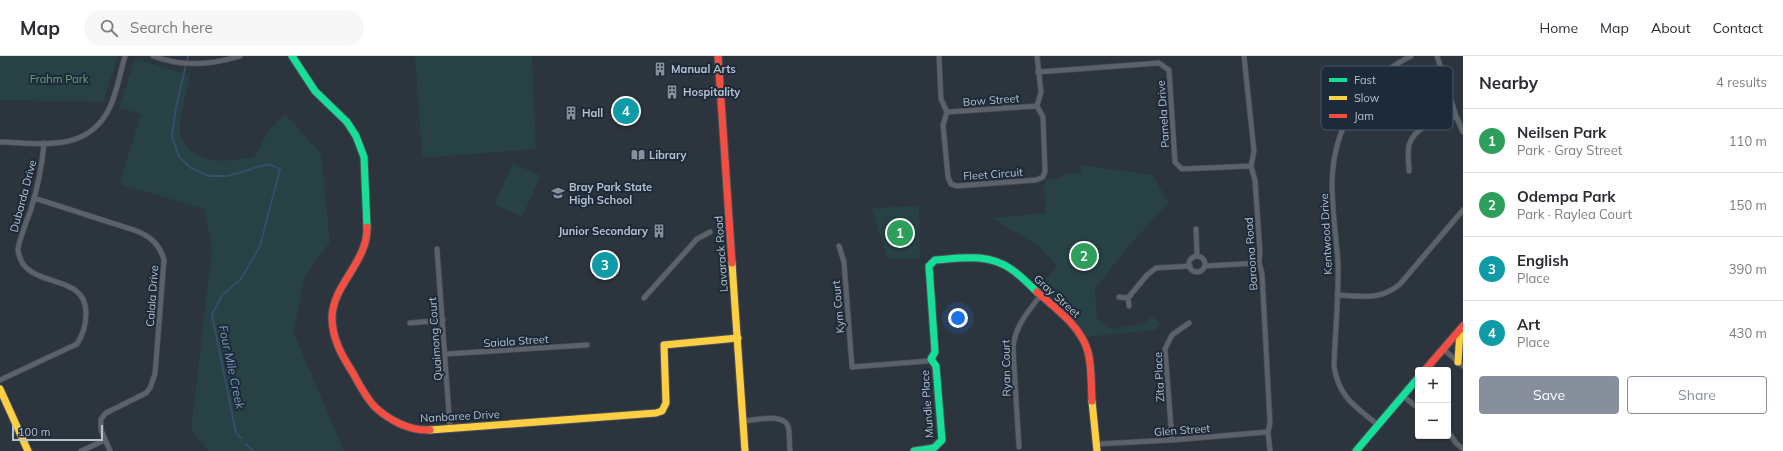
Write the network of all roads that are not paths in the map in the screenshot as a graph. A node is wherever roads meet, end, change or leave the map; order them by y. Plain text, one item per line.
1 (126, 56) edge
2 (152, 56) edge
3 (240, 56) edge
4 (292, 56) edge
5 (718, 56) edge
6 (939, 56) edge
7 (1037, 56) edge
8 (1244, 56) edge
9 (1411, 56) edge
10 (1437, 56) edge
11 (1395, 66) edge
12 (1440, 66) edge
13 (1038, 72) junction
14 (1037, 106) junction
15 (1453, 107) edge
16 (947, 112) junction
17 (1456, 116) junction
18 (1453, 117) edge
19 (1342, 130) edge
20 (1420, 130) edge
21 (1463, 132) edge
22 (0, 142) edge
23 (44, 144) junction
24 (1251, 166) junction
25 (1409, 171) dead end
26 (34, 198) junction
27 (1463, 210) edge
28 (1196, 229) dead end
29 (710, 232) dead end
30 (839, 246) dead end
31 (437, 249) dead end
32 (1197, 255) junction
33 (1258, 263) junction
34 (929, 266) joint
35 (1190, 266) junction
36 (1205, 266) junction
37 (1337, 295) junction
38 (1040, 296) junction
39 (1119, 297) dead end
40 (644, 298) dead end
41 (1128, 298) junction
42 (1129, 306) dead end
43 (443, 320) junction
44 (1189, 323) dead end
45 (410, 324) dead end
46 (1461, 328) edge
47 (738, 338) junction
48 (586, 345) dead end
49 (1443, 349) junction
50 (446, 354) junction
51 (931, 359) junction
52 (1461, 364) edge
53 (1428, 367) edge
54 (0, 380) edge
55 (1415, 382) edge
56 (0, 389) edge
57 (1403, 396) junction
58 (1415, 406) edge
59 (744, 420) junction
60 (1378, 425) junction
61 (450, 428) junction
62 (1268, 432) junction
63 (1451, 436) edge
64 (105, 440) junction
65 (1172, 440) junction
66 (1019, 447) dead end
67 (1097, 448) edge
68 (1463, 449) edge
69 (28, 451) edge
70 (81, 451) edge
71 (110, 451) edge
72 (746, 451) edge
73 (790, 451) edge
74 (914, 451) edge
75 (1270, 451) edge
76 (1356, 451) edge

1 - 23 street
2 - 3 street
4 - 61 street, Nanbaree Drive
5 - 47 street, Lavarack Road
6 - 16 street, Fleet Circuit
7 - 13 street, Fleet Circuit
8 - 24 street, Baroona Road
9 - 11 street, Kentwood Drive
10 - 12 street
13 - 14 street, Fleet Circuit
13 - 24 street, Pamela Drive
14 - 16 street, Bow Street
14 - 16 street, Fleet Circuit
15 - 17 street
17 - 18 street
17 - 21 street
19 - 37 street, Kentwood Drive
20 - 25 street
22 - 23 street
23 - 26 street, Dubarda Drive
24 - 33 street, Baroona Road
26 - 54 street, Dubarda Drive
26 - 64 street, Calala Drive
27 - 37 street
28 - 32 street
29 - 40 street
30 - 51 street, Kym Court
31 - 43 street, Quaimong Court
32 - 35 street
32 - 36 street
33 - 36 street
33 - 62 street, Baroona Road
34 - 38 street, Gray Street
34 - 51 street, Mundie Place
35 - 36 street
35 - 41 street
37 - 60 street, Kentwood Drive
38 - 66 street, Ryan Court
38 - 67 street, Gray Street
39 - 41 street
41 - 42 street
43 - 45 street
43 - 50 street, Quaimong Court
44 - 65 street, Zita Place
46 - 49 street
46 - 52 street
47 - 59 street, Lavarack Road
47 - 61 street, Nanbaree Drive
48 - 50 street, Saiala Street
49 - 52 street
49 - 53 street
50 - 61 street, Quaimong Court
51 - 74 street, Mundie Place
55 - 57 street
56 - 69 street
57 - 58 street
57 - 60 street
59 - 72 street, Lavarack Road
59 - 73 street
60 - 76 street
62 - 65 street, Glen Street
62 - 75 street, Baroona Road
63 - 68 street
64 - 70 street
64 - 71 street, Calala Drive
65 - 67 street, Glen Street

